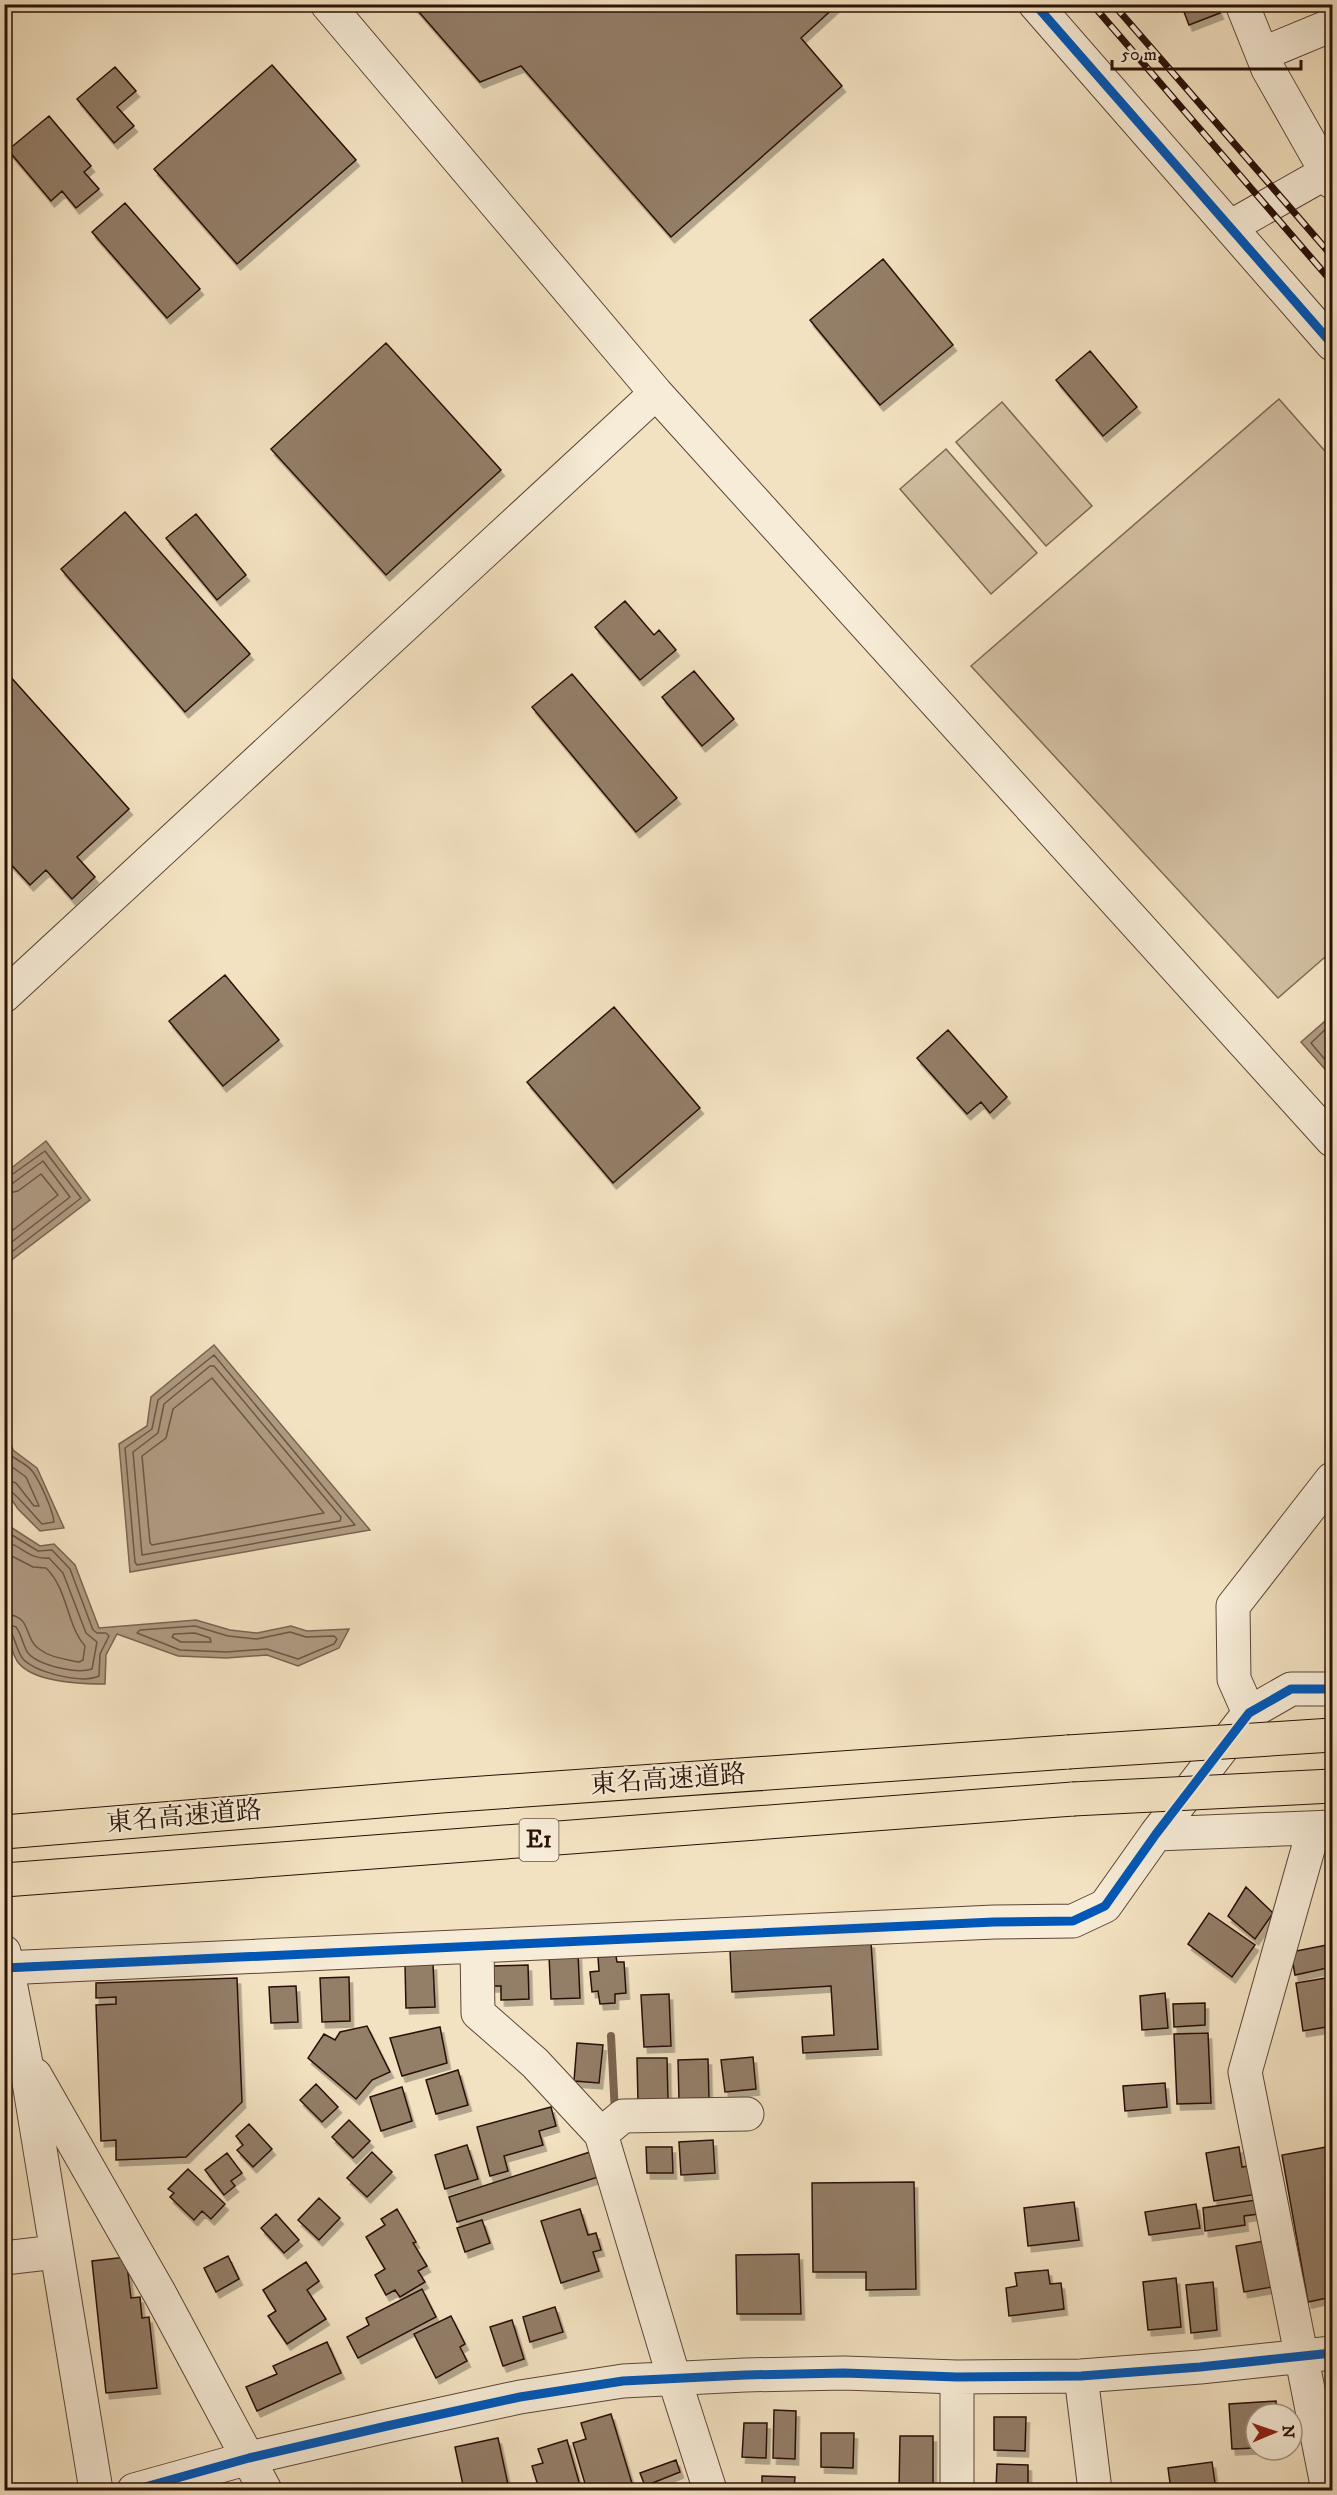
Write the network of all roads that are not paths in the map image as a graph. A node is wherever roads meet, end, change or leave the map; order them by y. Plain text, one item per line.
1 (327, 4) edge
2 (1035, 4) edge
3 (1242, 4) edge
4 (1332, 25) edge
5 (1263, 54) junction
6 (1330, 177) edge
7 (1230, 227) junction
8 (1332, 344) edge
9 (656, 393) junction
10 (4, 996) edge
11 (1332, 1140) edge
12 (1332, 1479) edge
13 (1332, 1689) edge
14 (1249, 1713) junction
15 (1332, 1735) edge
16 (1332, 1786) edge
17 (1323, 1827) edge
18 (4, 1832) edge
19 (1156, 1834) junction
20 (4, 1880) edge
21 (477, 1947) junction
22 (6, 1962) edge
23 (27, 2073) junction
24 (747, 2115) dead end
25 (601, 2134) junction
26 (57, 2252) junction
27 (4, 2258) edge
28 (1317, 2354) edge
29 (1081, 2376) junction
30 (674, 2378) junction
31 (957, 2378) junction
32 (249, 2458) junction
33 (96, 2490) edge
34 (134, 2490) edge
35 (265, 2490) edge
36 (710, 2490) edge
37 (957, 2490) edge
38 (1095, 2490) edge
39 (1328, 2490) edge

1 - 9 street
2 - 7 street
3 - 5 street
4 - 5 street
5 - 6 street
6 - 7 street
7 - 8 street
9 - 10 street
9 - 11 street
12 - 14 street
13 - 14 street
14 - 19 street
15 - 18 highway, 東名高速道路 / E1, bridge
16 - 20 highway, 東名高速道路 / E1, bridge
17 - 19 street
17 - 28 street
19 - 21 street
21 - 22 street
21 - 25 street
22 - 23 street
23 - 26 street
23 - 32 street
24 - 25 street
25 - 30 street
26 - 27 street
26 - 33 street
28 - 29 street
28 - 39 street
29 - 31 street
29 - 38 street
30 - 31 street
30 - 32 street
30 - 36 street
31 - 37 street
32 - 34 street
32 - 35 street

